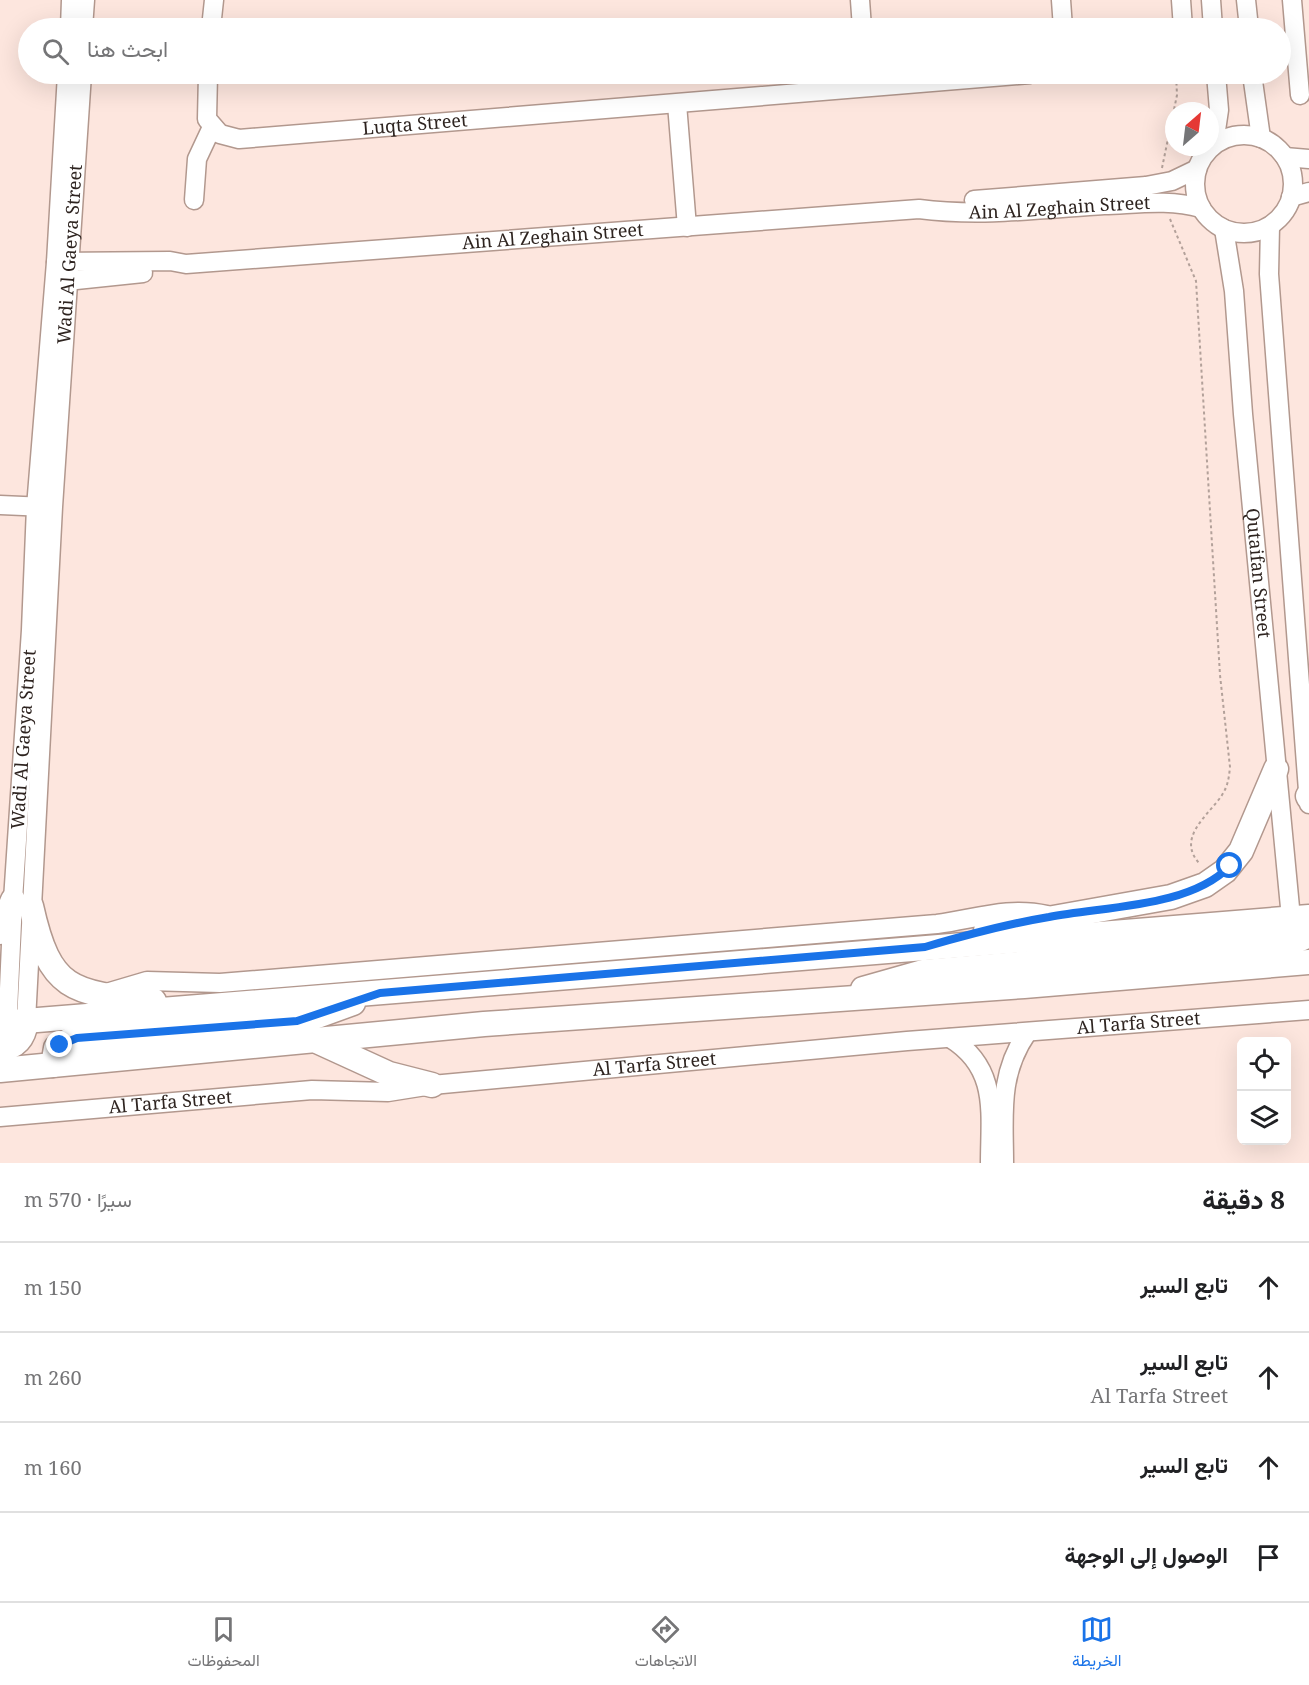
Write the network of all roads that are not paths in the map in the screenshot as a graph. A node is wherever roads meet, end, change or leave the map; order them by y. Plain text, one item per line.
1 (71, 0) edge
2 (85, 0) edge
3 (214, 0) edge
4 (860, 0) edge
5 (1061, 0) edge
6 (1211, 0) edge
7 (1246, 0) edge
8 (1292, 0) edge
9 (1184, 3) edge
10 (70, 18) edge
11 (84, 18) edge
12 (212, 18) edge
13 (861, 18) edge
14 (1062, 18) edge
15 (1183, 18) edge
16 (1212, 18) edge
17 (1248, 18) edge
18 (67, 84) edge
19 (81, 84) edge
20 (207, 84) edge
21 (834, 84) edge
22 (1215, 84) edge
23 (1253, 84) edge
24 (1300, 95) dead end
25 (1218, 102) edge
26 (677, 104) junction
27 (212, 127) junction
28 (1260, 138) junction
29 (1219, 142) edge
30 (1204, 156) edge
31 (1285, 158) junction
32 (1309, 159) edge
33 (1197, 169) junction
34 (1300, 194) edge
35 (194, 200) dead end
36 (1201, 208) junction
37 (919, 209) junction
38 (1270, 225) junction
39 (687, 227) junction
40 (1224, 229) junction
41 (64, 262) junction
42 (186, 264) junction
43 (62, 282) junction
44 (0, 505) edge
45 (44, 507) junction
46 (1276, 769) junction
47 (1309, 800) edge
48 (22, 903) junction
49 (1052, 916) junction
50 (0, 932) edge
51 (1303, 933) edge
52 (925, 947) junction
53 (1309, 962) edge
54 (380, 993) junction
55 (101, 995) junction
56 (836, 1000) junction
57 (222, 1005) junction
58 (1309, 1010) edge
59 (11, 1022) edge
60 (1027, 1033) junction
61 (950, 1038) junction
62 (317, 1041) junction
63 (2, 1056) edge
64 (54, 1065) junction
65 (1007, 1071) junction
66 (983, 1072) junction
67 (432, 1085) junction
68 (0, 1117) edge
69 (990, 1163) edge
70 (1004, 1163) edge

1 - 10 street
2 - 11 street
3 - 12 street
4 - 13 street
5 - 14 street
6 - 16 street
7 - 17 street
8 - 24 street
9 - 15 street
18 - 41 street, Wadi Al Gaeya Street
19 - 41 street, Wadi Al Gaeya Street
20 - 27 street
21 - 26 street, Luqta Street
22 - 25 street
23 - 28 street
26 - 27 street, Luqta Street
26 - 39 street
27 - 35 street
28 - 29 street
28 - 31 street
30 - 33 street
31 - 32 street
31 - 34 street
33 - 36 street
33 - 37 street, Ain Al Zeghain Street
34 - 38 street
36 - 37 street, Ain Al Zeghain Street
36 - 40 street
37 - 39 street, Ain Al Zeghain Street
38 - 40 street
38 - 47 street
39 - 42 street, Ain Al Zeghain Street
40 - 46 street, Qutaifan Street
41 - 42 street, Ain Al Zeghain Street
41 - 43 street, Wadi Al Gaeya Street
42 - 43 street, Ain Al Zeghain Street
43 - 45 street, Wadi Al Gaeya Street
44 - 45 street
45 - 48 street, Wadi Al Gaeya Street
46 - 49 main road
46 - 51 street, Qutaifan Street
48 - 50 main road
48 - 55 main road
48 - 59 street, Wadi Al Gaeya Street
49 - 52 main road
49 - 55 street
51 - 52 main road
51 - 56 main road
52 - 54 main road
53 - 56 main road
54 - 57 main road
54 - 64 main road
55 - 57 main road
56 - 62 main road
57 - 59 main road
58 - 60 street, Al Tarfa Street
59 - 63 main road
60 - 61 street, Al Tarfa Street
60 - 65 street
61 - 66 street
61 - 67 street, Al Tarfa Street
62 - 64 main road
62 - 67 main road
63 - 64 main road
65 - 66 street
65 - 70 street
66 - 69 street
67 - 68 street, Al Tarfa Street

